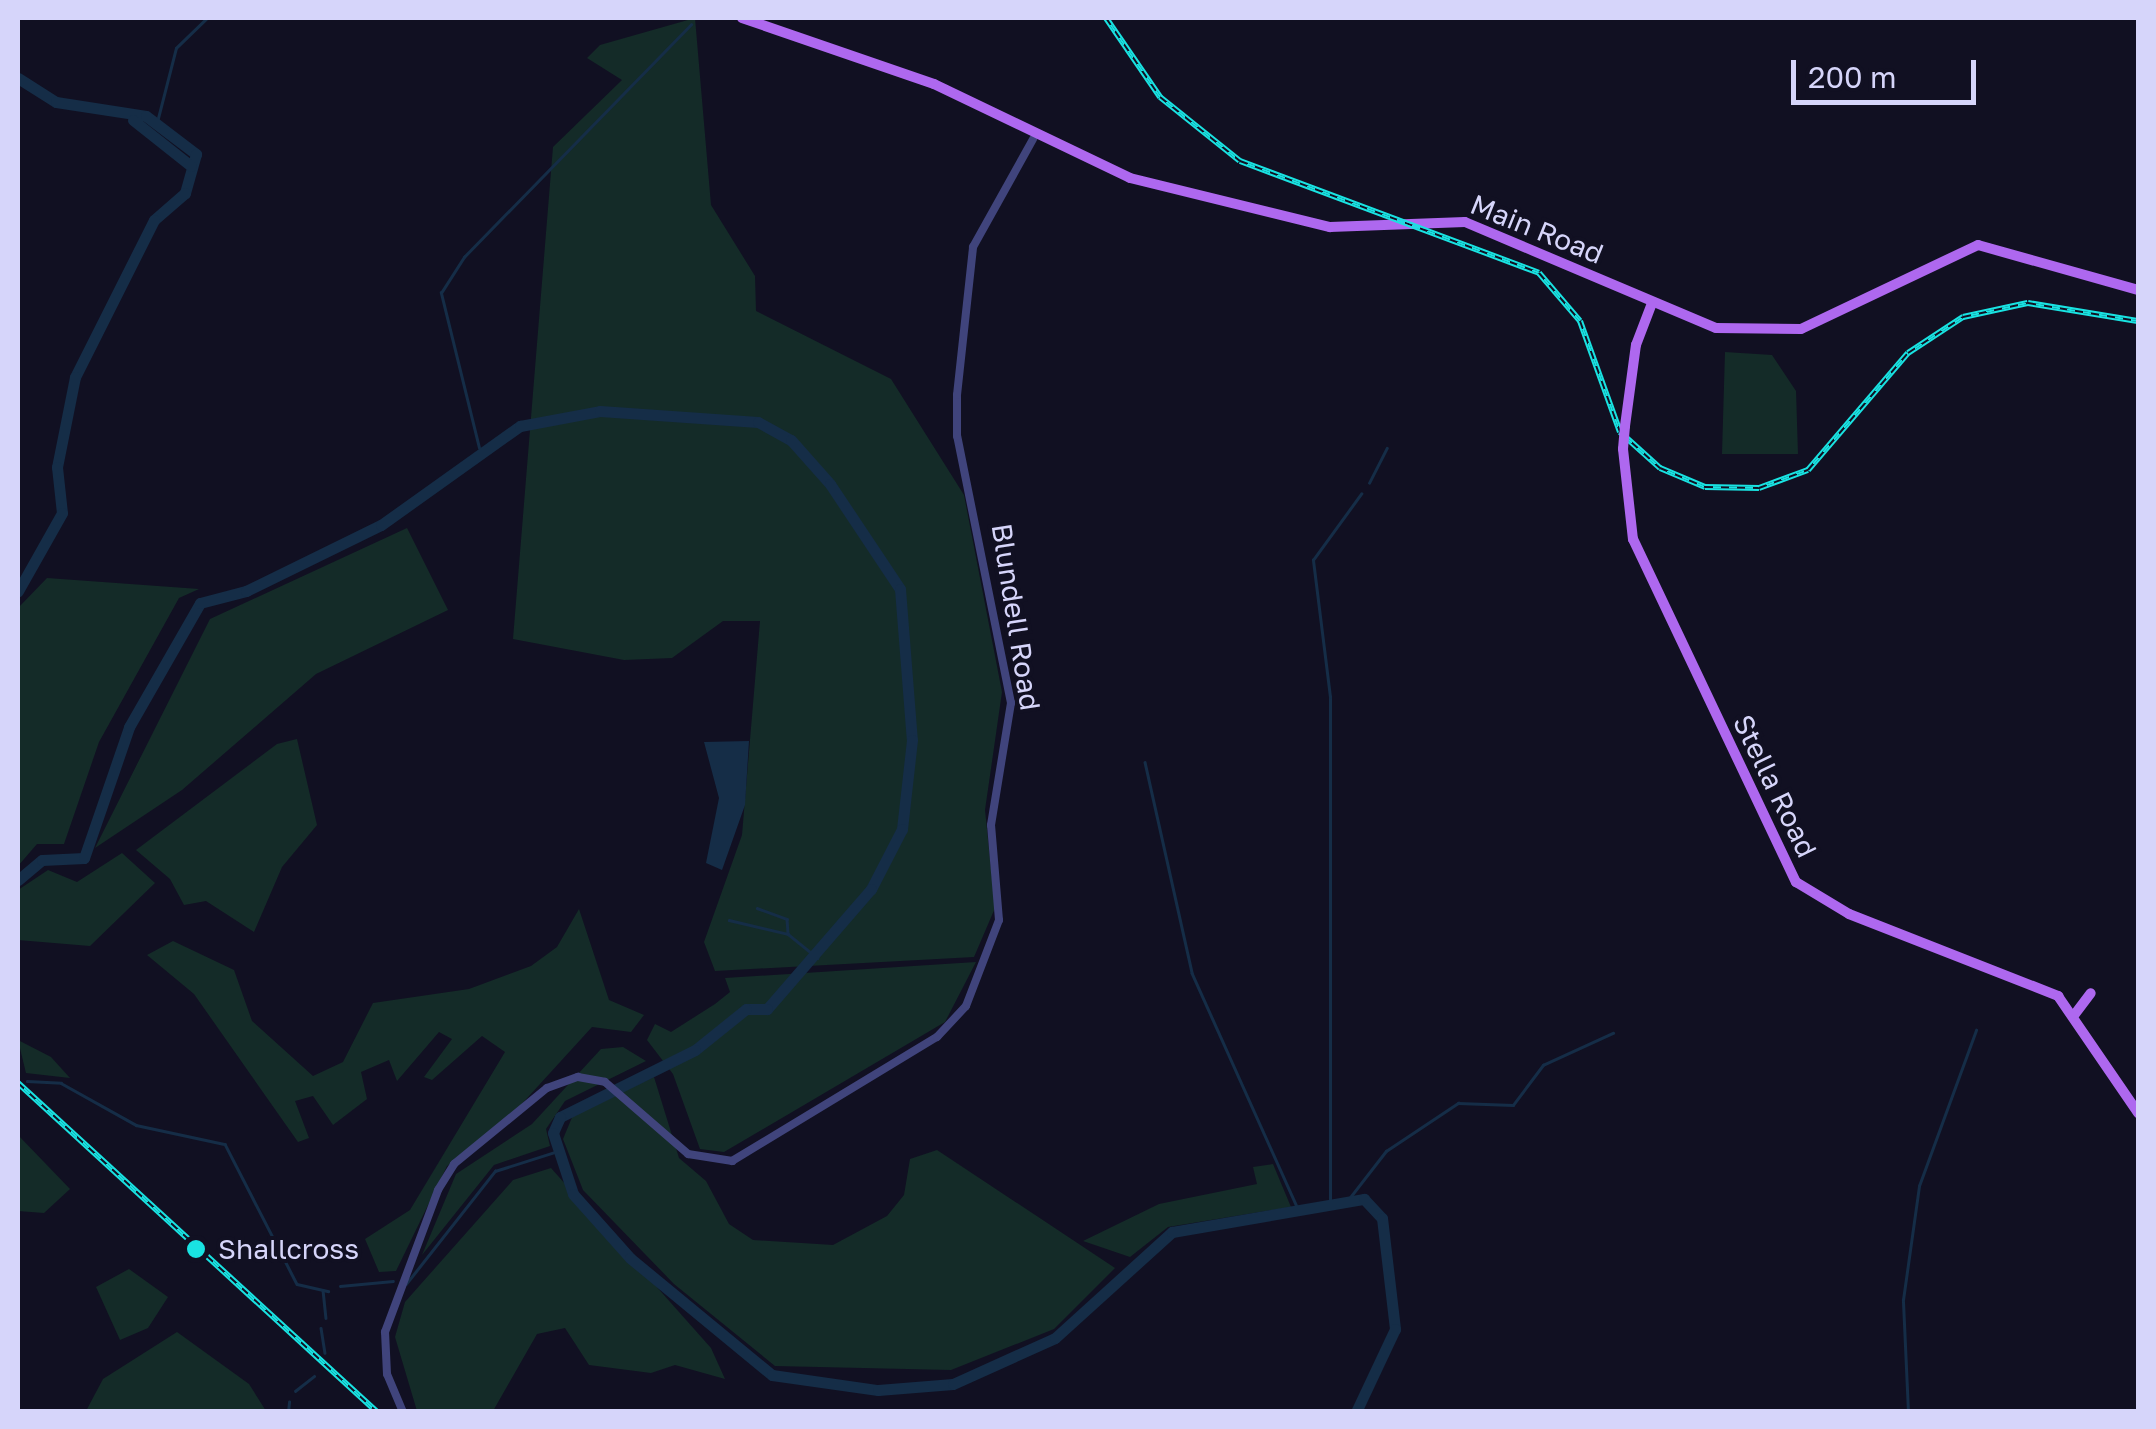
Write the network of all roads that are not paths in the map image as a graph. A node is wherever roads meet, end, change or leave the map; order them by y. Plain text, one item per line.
1 (742, 18) edge
2 (1033, 139) junction
3 (2138, 290) edge
4 (1652, 304) junction
5 (2090, 992) dead end
6 (2075, 1014) junction
7 (2138, 1113) edge
8 (403, 1412) edge

1 - 2 main road, Main Road
2 - 4 main road, Main Road
2 - 8 street, Blundell Road
3 - 4 main road, Main Road
4 - 6 main road, Stella Road, bridge
5 - 6 main road
6 - 7 main road, Stella Road

